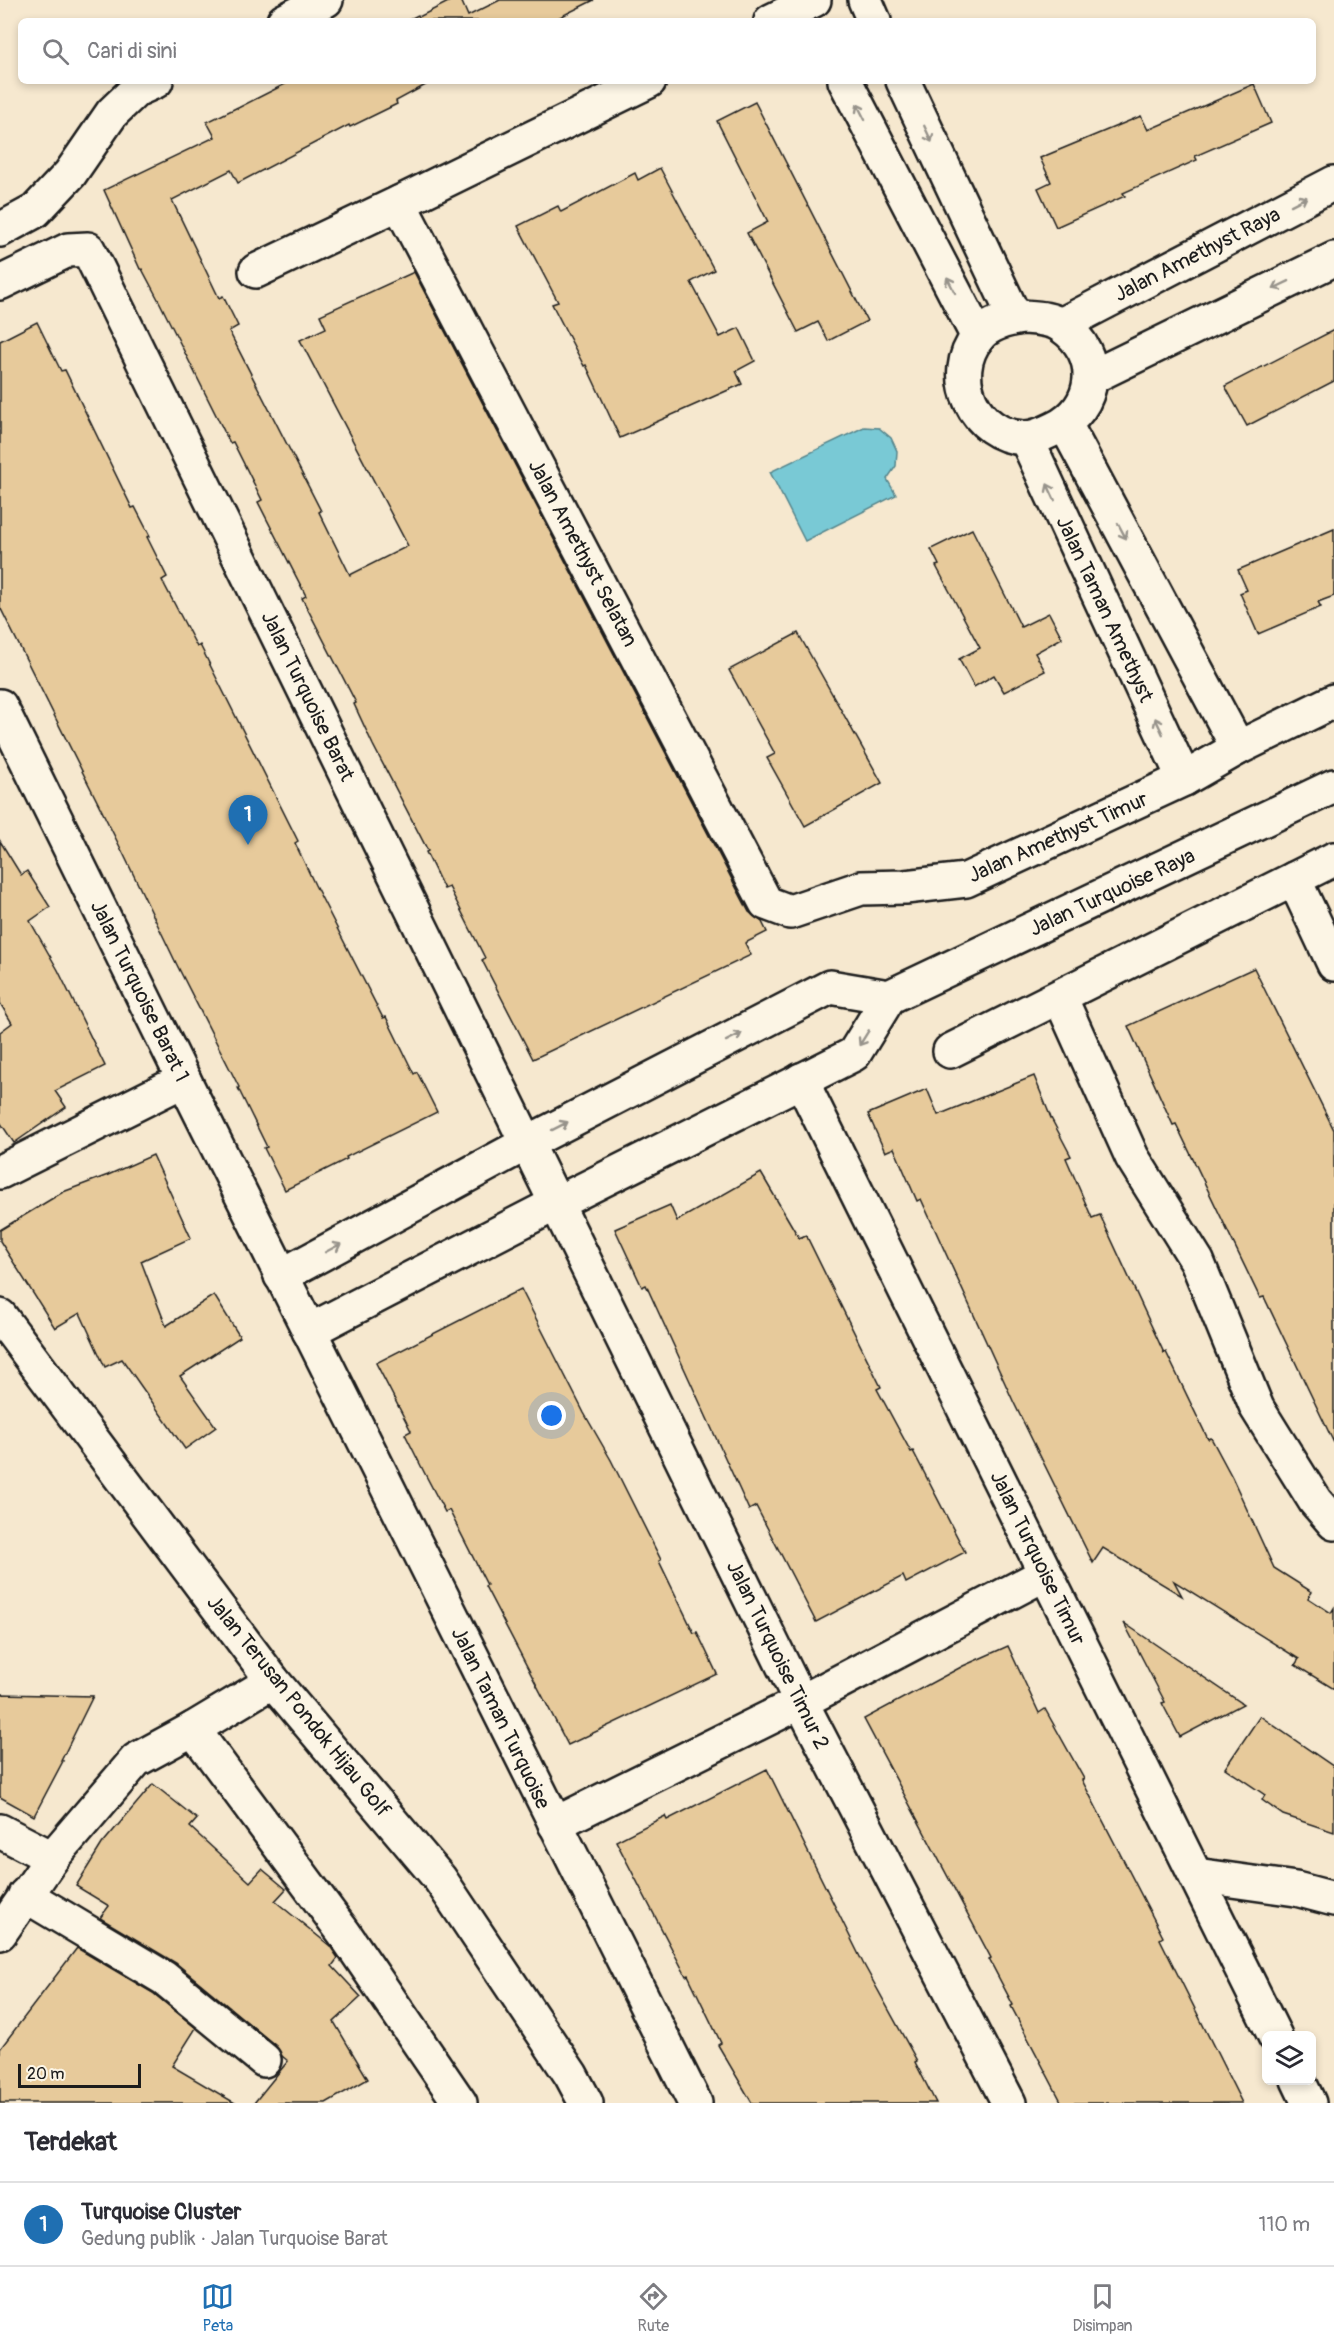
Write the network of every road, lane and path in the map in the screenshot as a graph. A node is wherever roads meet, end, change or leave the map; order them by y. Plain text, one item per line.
1 (326, 0) edge
2 (865, 0) edge
3 (811, 8) edge
4 (290, 18) edge
5 (780, 18) edge
6 (873, 18) edge
7 (149, 84) edge
8 (643, 84) edge
9 (847, 84) edge
10 (904, 84) edge
11 (1334, 183) edge
12 (399, 203) junction
13 (0, 230) edge
14 (1334, 259) edge
15 (256, 271) dead end
16 (0, 283) edge
17 (1015, 318) junction
18 (1061, 325) junction
19 (978, 337) junction
20 (1092, 377) junction
21 (1065, 424) junction
22 (1026, 438) junction
23 (1334, 701) edge
24 (0, 706) edge
25 (1238, 747) junction
26 (1184, 779) junction
27 (1334, 786) edge
28 (1334, 859) edge
29 (1294, 879) junction
30 (766, 903) joint
31 (1334, 964) edge
32 (889, 997) junction
33 (1060, 997) junction
34 (950, 1051) dead end
35 (184, 1080) junction
36 (801, 1080) junction
37 (527, 1143) junction
38 (0, 1172) edge
39 (557, 1203) junction
40 (281, 1276) junction
41 (0, 1316) edge
42 (309, 1331) junction
43 (1334, 1523) edge
44 (1045, 1574) junction
45 (273, 1681) junction
46 (801, 1702) junction
47 (193, 1729) junction
48 (555, 1824) junction
49 (0, 1831) edge
50 (52, 1858) junction
51 (1196, 1875) junction
52 (25, 1895) junction
53 (1334, 1899) edge
54 (0, 1933) edge
55 (1273, 2031) edge
56 (264, 2060) dead end
57 (1300, 2085) edge
58 (460, 2103) edge
59 (586, 2103) edge
60 (695, 2103) edge
61 (1009, 2103) edge
62 (1309, 2103) edge

1 - 4 street
2 - 6 street
3 - 5 street
7 - 13 street
8 - 12 street
19 -> 9 street
10 -> 17 street
18 -> 11 street, Jalan Amethyst Raya
12 - 15 street
12 - 30 street, Jalan Amethyst Selatan
14 -> 20 street
16 - 37 street, Jalan Turquoise Barat
17 - 18 street
17 - 19 street
18 - 20 street
19 - 22 street
20 - 21 street
21 - 22 street
21 -> 25 street
26 -> 22 street, Jalan Taman Amethyst
23 - 25 street, Jalan Amethyst Timur
24 - 35 street, Jalan Turquoise Barat 1
25 - 26 street, Jalan Amethyst Timur
26 - 30 street, Jalan Amethyst Timur
27 - 32 street, Jalan Turquoise Raya
28 - 29 street
29 - 31 street
29 - 33 street
32 -> 36 street
37 -> 32 street
33 - 34 street
33 - 43 street
35 - 38 street
35 - 40 street, Jalan Turquoise Barat 1
36 - 39 street
36 - 44 street, Jalan Turquoise Timur
37 - 39 street, Jalan Turquoise Barat
40 -> 37 street
39 - 42 street
39 - 46 street, Jalan Turquoise Timur 2
40 - 42 street, Jalan Turquoise Barat 1
41 - 45 street, Jalan Terusan Pondok Hijau Golf
42 - 48 street, Jalan Taman Turquoise
44 - 46 street
44 - 51 street, Jalan Turquoise Timur
45 - 47 street
45 - 59 street, Jalan Terusan Pondok Hijau Golf
46 - 48 street
46 - 61 street, Jalan Turquoise Timur 2
47 - 50 street
47 - 58 street
48 - 60 street, Jalan Taman Turquoise
49 - 50 street
50 - 52 street
51 - 53 street
51 - 55 street, Jalan Turquoise Timur
52 - 54 street
52 - 56 street
57 - 62 street

